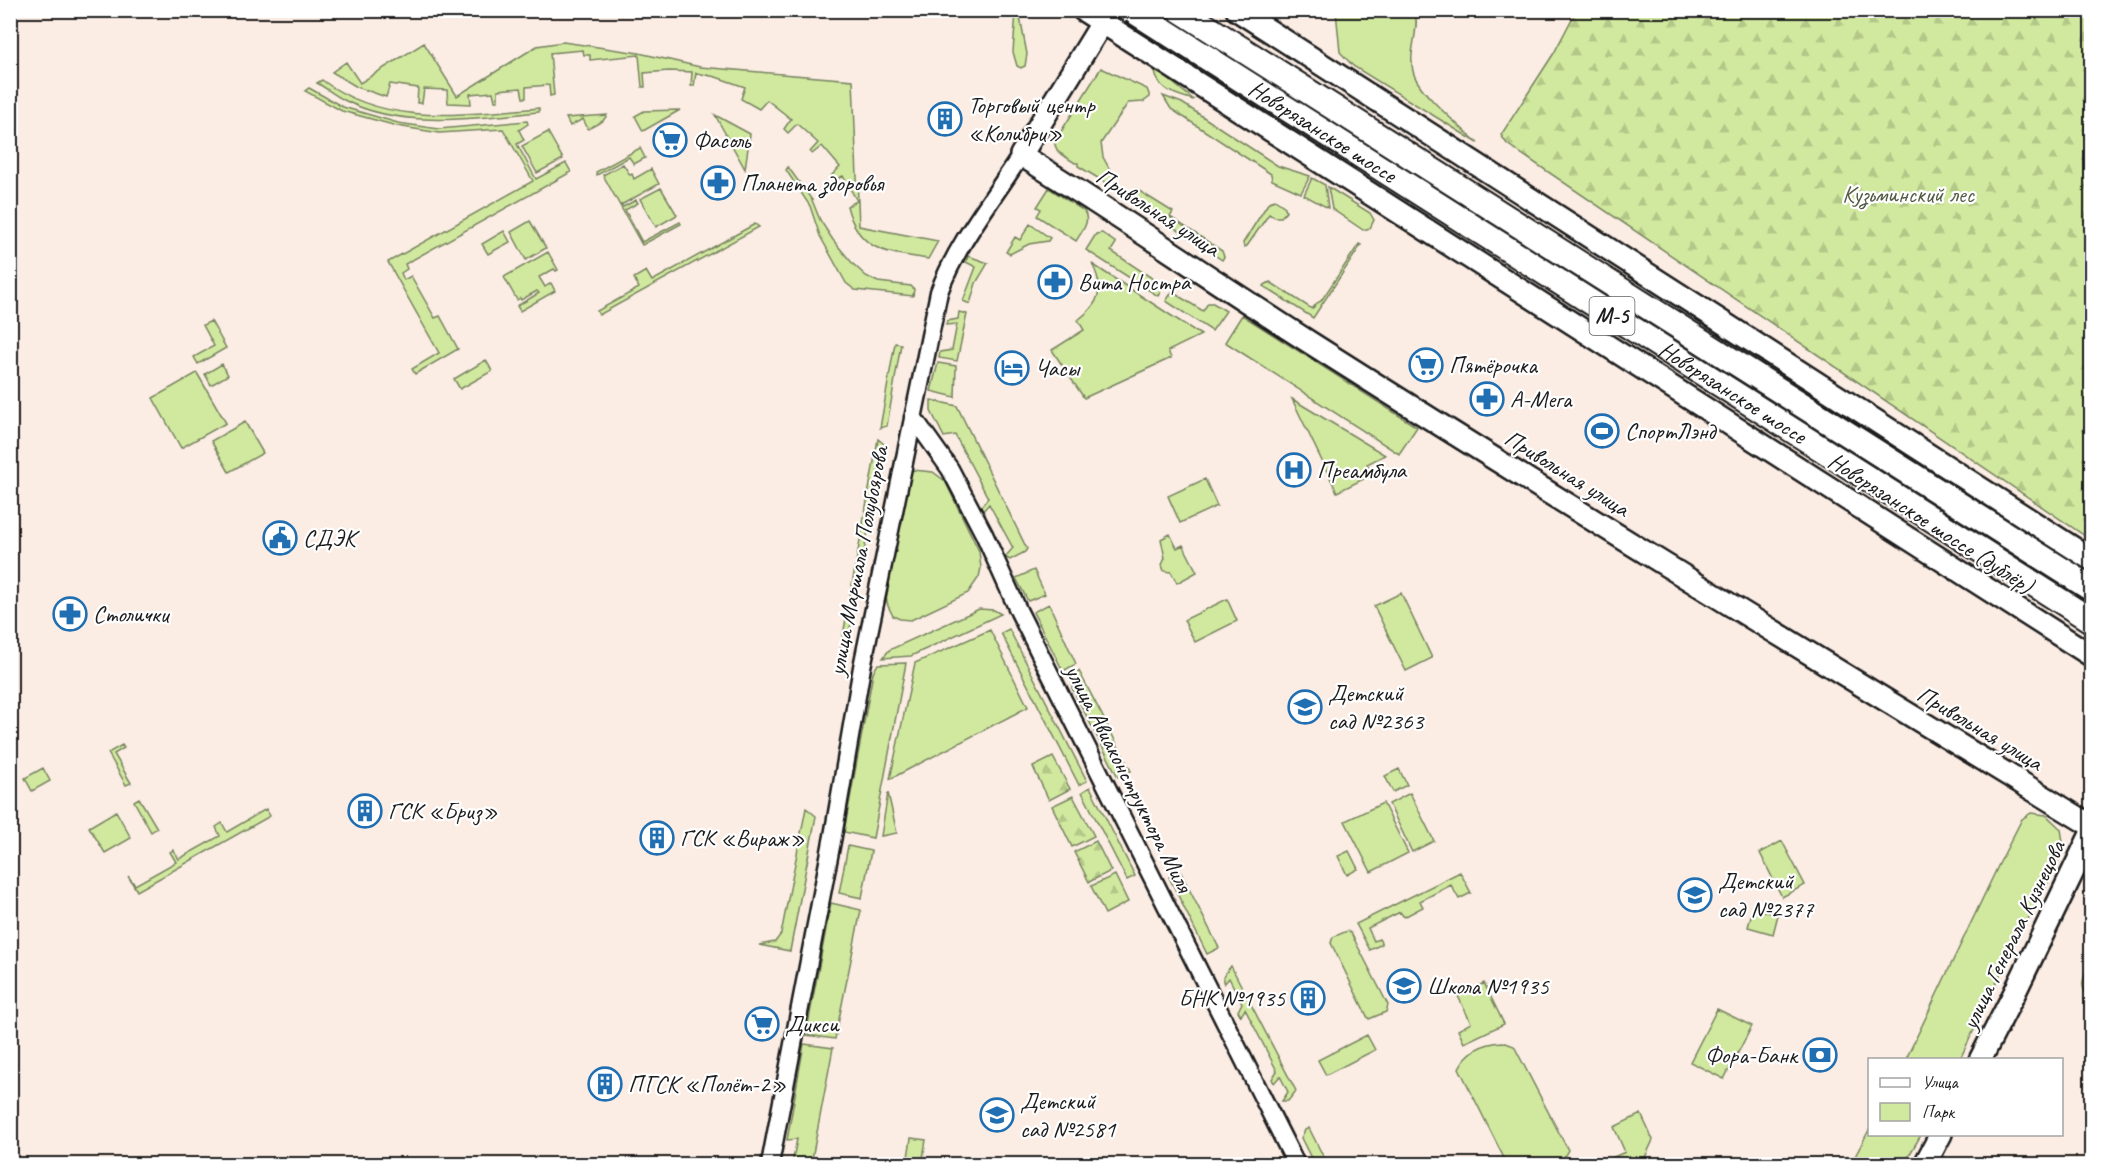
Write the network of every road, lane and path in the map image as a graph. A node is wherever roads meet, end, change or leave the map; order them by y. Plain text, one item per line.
1 (1083, 10) edge
2 (1131, 10) edge
3 (1180, 10) edge
4 (1237, 10) edge
5 (1106, 16) edge
6 (1022, 154) junction
7 (1535, 202) junction
8 (1608, 248) junction
9 (1490, 271) junction
10 (1562, 315) junction
11 (913, 417) junction
12 (2091, 560) edge
13 (2091, 590) edge
14 (2091, 621) edge
15 (2090, 654) edge
16 (2091, 826) edge
17 (2091, 832) edge
18 (1981, 1058) edge
19 (1940, 1136) edge
20 (771, 1164) edge
21 (1296, 1164) edge
22 (1925, 1164) edge

1 - 5 main road, Новорязанское шоссе (дублёр)
2 - 14 highway, Новорязанское шоссе / М-5, bridge
3 - 13 highway, Новорязанское шоссе / М-5, bridge
4 - 7 main road
5 - 6 main road, улица Маршала Полубоярова
5 - 9 main road, Новорязанское шоссе (дублёр)
6 - 11 street, улица Маршала Полубоярова
6 - 16 main road, Привольная улица
7 - 8 main road
7 - 9 main road
8 - 10 main road, Новорязанское шоссе (дублёр)
8 - 12 main road
9 - 10 main road, Новорязанское шоссе (дублёр)
10 - 15 main road, Новорязанское шоссе (дублёр)
11 - 20 street, улица Маршала Полубоярова
11 - 21 street, улица Авиаконструктора Миля
17 - 18 main road, улица Генерала Кузнецова
19 - 22 main road

